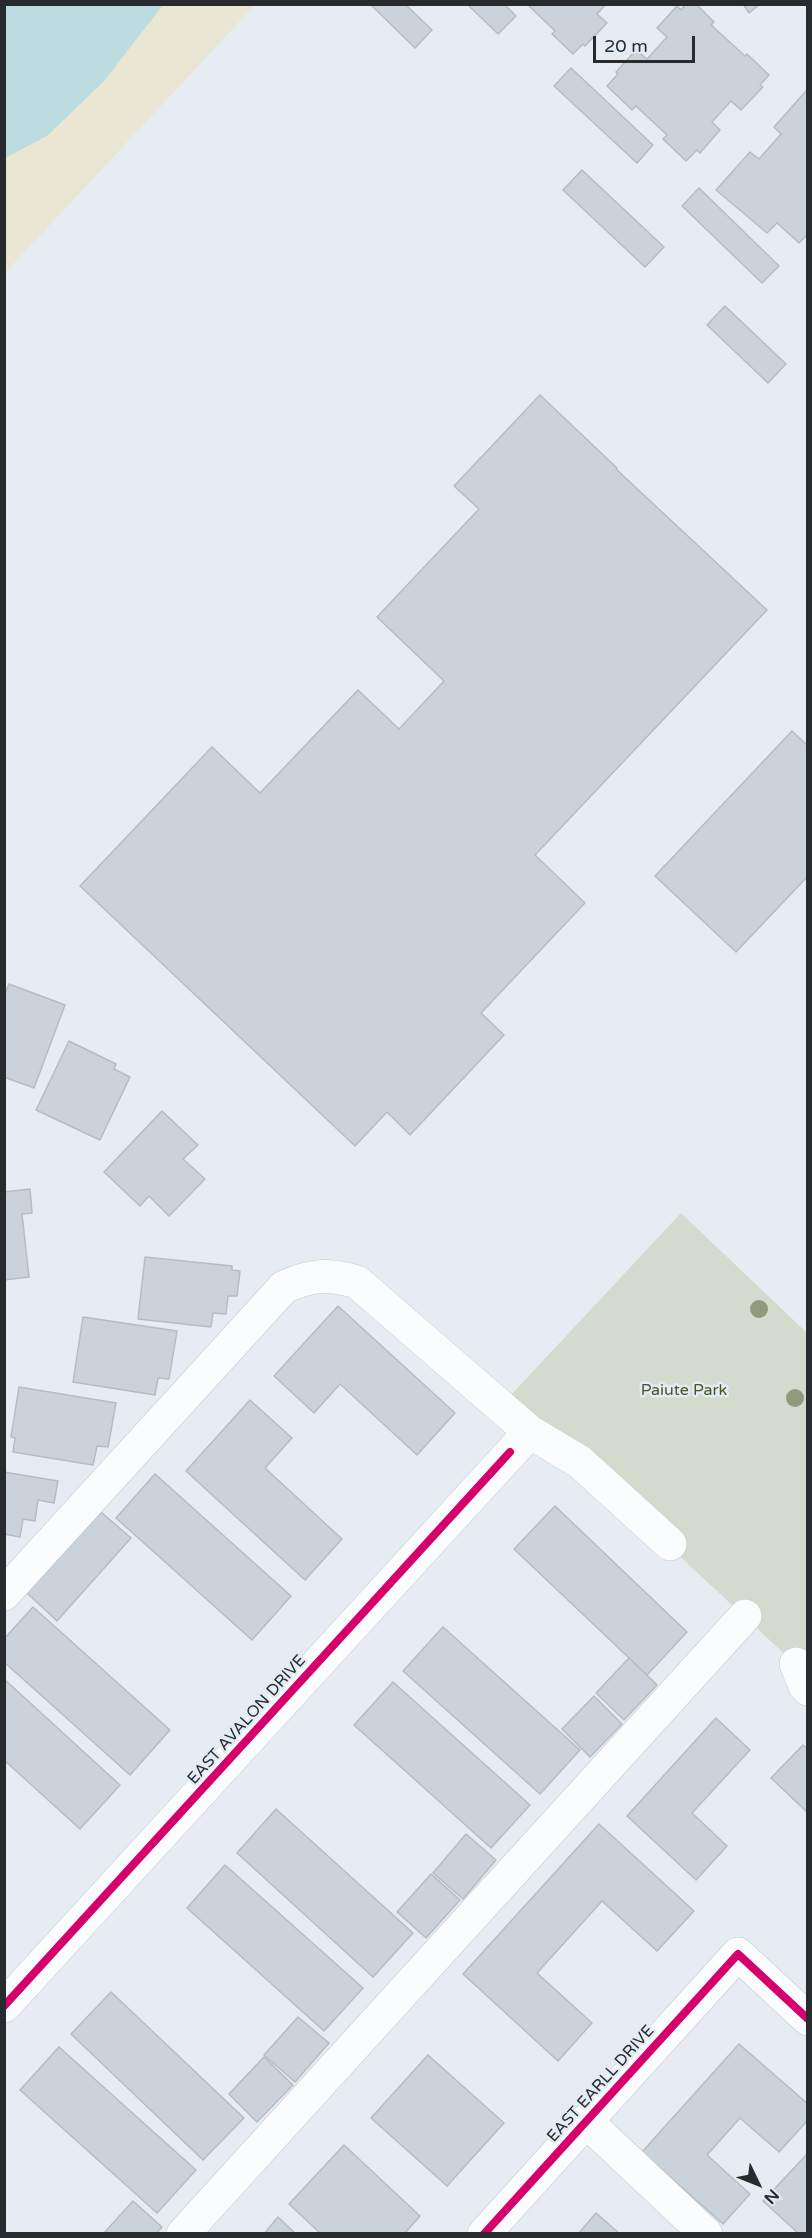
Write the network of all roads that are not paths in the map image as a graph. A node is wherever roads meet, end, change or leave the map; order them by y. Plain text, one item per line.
1 (520, 1442) junction
2 (670, 1544) dead end
3 (4, 1594) edge
4 (745, 1616) dead end
5 (4, 2006) edge
6 (807, 2019) edge
7 (586, 2121) junction
8 (183, 2234) edge
9 (484, 2234) edge
10 (706, 2234) edge

1 - 2 street
1 - 3 street
1 - 5 street, EAST AVALON DRIVE
4 - 8 street
6 - 7 street, EAST EARLL DRIVE
7 - 9 street, EAST EARLL DRIVE
7 - 10 street

